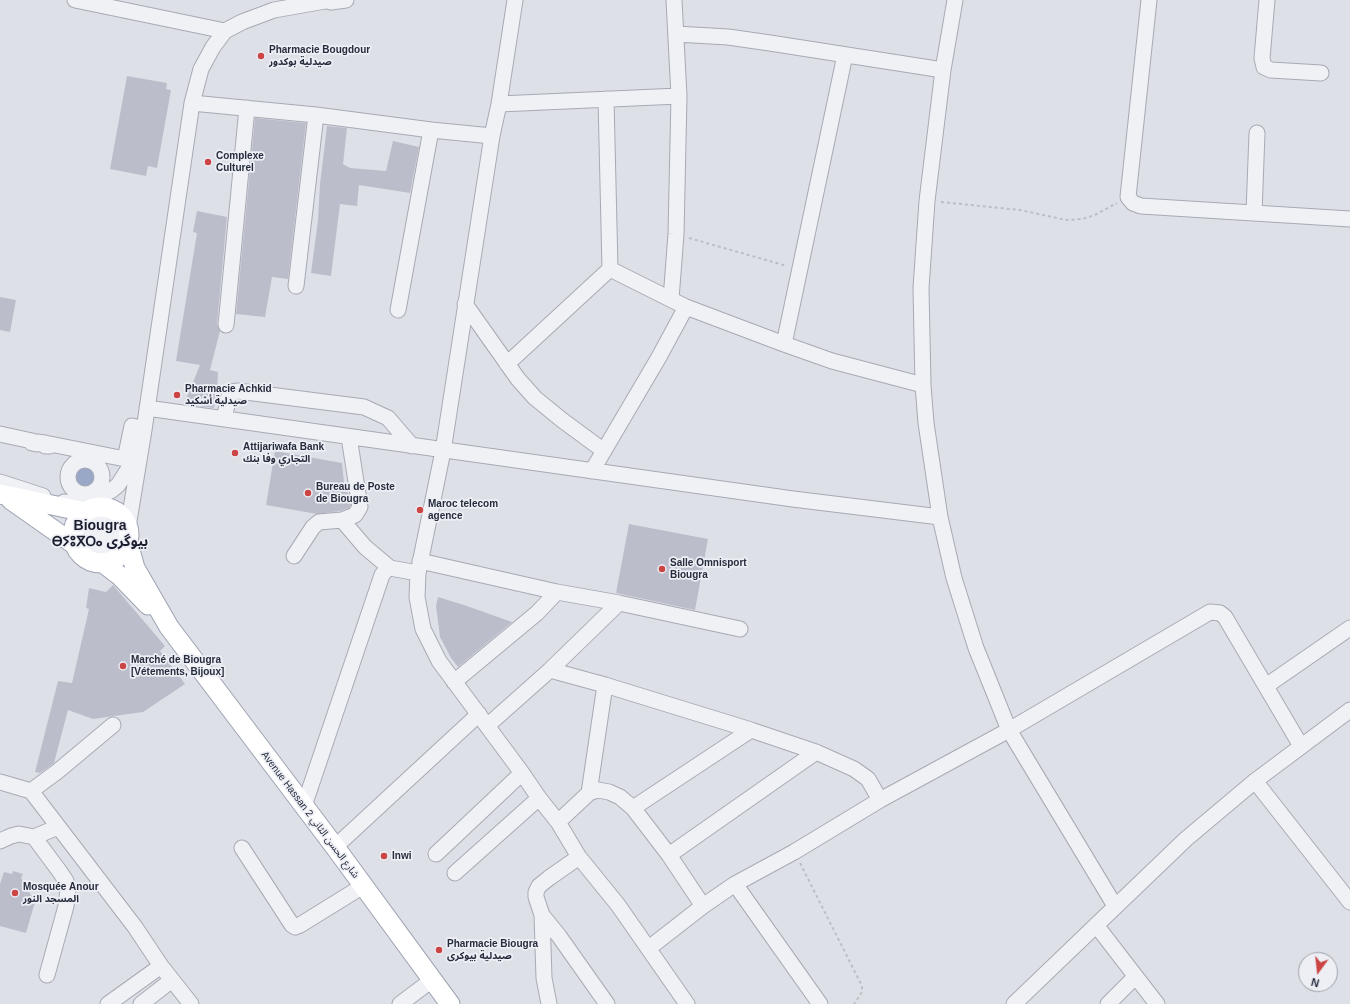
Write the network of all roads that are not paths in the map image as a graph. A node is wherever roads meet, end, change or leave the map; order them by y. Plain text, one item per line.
1 (75, 0) edge
2 (287, 0) edge
3 (325, 0) edge
4 (341, 0) edge
5 (346, 0) edge
6 (515, 0) edge
7 (674, 0) edge
8 (955, 0) edge
9 (1149, 0) edge
10 (1267, 0) edge
11 (274, 10) junction
12 (225, 31) junction
13 (676, 34) junction
14 (845, 55) junction
15 (943, 70) junction
16 (1321, 73) dead end
17 (679, 96) junction
18 (606, 99) junction
19 (192, 103) junction
20 (499, 104) junction
21 (246, 108) junction
22 (316, 115) junction
23 (431, 130) junction
24 (1258, 133) dead end
25 (492, 136) junction
26 (1254, 213) junction
27 (1350, 219) edge
28 (610, 268) junction
29 (296, 286) dead end
30 (671, 299) junction
31 (465, 304) junction
32 (686, 307) junction
33 (398, 310) dead end
34 (226, 325) dead end
35 (784, 344) junction
36 (507, 364) junction
37 (923, 385) junction
38 (147, 408) junction
39 (224, 419) junction
40 (0, 434) edge
41 (349, 437) junction
42 (412, 446) junction
43 (443, 450) junction
44 (604, 451) junction
45 (138, 462) junction
46 (592, 471) junction
47 (2, 490) edge
48 (104, 507) junction
49 (85, 512) junction
50 (940, 517) junction
51 (342, 520) junction
52 (117, 535) junction
53 (75, 545) junction
54 (294, 556) dead end
55 (103, 563) junction
56 (419, 567) junction
57 (390, 568) junction
58 (557, 592) junction
59 (619, 603) junction
60 (169, 627) junction
61 (740, 628) dead end
62 (1350, 628) edge
63 (550, 670) junction
64 (454, 682) junction
65 (605, 685) junction
66 (1266, 686) junction
67 (1350, 710) edge
68 (483, 720) junction
69 (113, 726) dead end
70 (750, 730) junction
71 (1009, 730) junction
72 (1301, 746) junction
73 (816, 752) junction
74 (522, 773) junction
75 (1255, 781) junction
76 (0, 782) edge
77 (31, 791) junction
78 (589, 793) junction
79 (539, 798) junction
80 (880, 800) junction
81 (304, 806) junction
82 (634, 808) junction
83 (558, 822) junction
84 (58, 827) junction
85 (34, 837) junction
86 (0, 841) edge
87 (335, 847) junction
88 (242, 848) dead end
89 (436, 854) dead end
90 (668, 855) junction
91 (579, 857) junction
92 (455, 873) dead end
93 (734, 884) junction
94 (364, 886) junction
95 (1350, 902) edge
96 (703, 906) junction
97 (1115, 906) junction
98 (542, 915) junction
99 (1096, 925) junction
100 (649, 948) junction
101 (161, 966) junction
102 (47, 975) dead end
103 (1135, 977) junction
104 (172, 980) junction
105 (432, 980) junction
106 (108, 1004) edge
107 (141, 1004) edge
108 (191, 1004) edge
109 (400, 1004) edge
110 (450, 1004) edge
111 (549, 1004) edge
112 (607, 1004) edge
113 (687, 1004) edge
114 (820, 1004) edge
115 (1014, 1004) edge
116 (1108, 1004) edge
117 (1156, 1004) edge

1 - 12 street
2 - 11 street
3 - 4 street
3 - 11 street
4 - 5 street
6 - 20 street
7 - 13 street
8 - 15 street
9 - 26 street
10 - 16 street
11 - 12 street
12 - 19 street
13 - 14 street
13 - 17 street
14 - 15 street
14 - 35 street
15 - 37 street
17 - 18 street
17 - 30 street
18 - 20 street
18 - 28 street
19 - 21 street
19 - 38 street
20 - 25 street
21 - 22 street
21 - 34 street
22 - 23 street
22 - 29 street
23 - 25 street
23 - 33 street
24 - 26 street
25 - 31 street
26 - 27 street
28 - 30 street
28 - 36 street
30 - 32 street
31 - 36 street
31 - 43 street
32 - 35 street
32 - 44 street
35 - 37 street
36 - 44 street
37 - 50 street
38 - 39 street
38 - 45 street
39 - 41 street
39 - 42 street
40 - 47 street
41 - 42 street
41 - 51 street
42 - 43 street
43 - 46 street
43 - 56 street
44 - 46 street
45 - 48 street
45 - 52 street
46 - 50 street
47 - 49 main road
47 - 53 main road
48 - 49 main road
48 - 52 main road
49 - 53 main road
50 - 71 street
51 - 54 street
51 - 57 street
52 - 55 main road
52 - 60 main road
53 - 55 main road
55 - 60 main road
56 - 57 street
56 - 58 street
56 - 64 street
57 - 81 street
58 - 59 street
58 - 64 street
59 - 61 street
59 - 63 street
60 - 81 main road, Avenue Hassan 2 شارع الحسن الثاني
62 - 66 street
63 - 65 street
63 - 68 street
64 - 68 street
65 - 70 street
65 - 78 street
66 - 71 street
66 - 72 street
67 - 72 street
68 - 74 street
68 - 87 street
69 - 77 street
70 - 73 street
70 - 82 street
71 - 80 street
71 - 97 street
72 - 75 street
73 - 80 street
73 - 90 street
74 - 79 street
74 - 89 street
75 - 95 street
75 - 97 street
76 - 77 street
77 - 84 street
78 - 82 street
78 - 83 street
79 - 83 street
79 - 92 street
80 - 93 street
81 - 87 main road, Avenue Hassan 2 شارع الحسن الثاني
82 - 90 street
83 - 91 street
84 - 85 street
84 - 101 street
85 - 86 street
85 - 102 street
87 - 94 main road, Avenue Hassan 2 شارع الحسن الثاني
88 - 94 street
90 - 96 street
91 - 98 street
91 - 100 street
93 - 96 street
93 - 114 street
94 - 105 main road, Avenue Hassan 2 شارع الحسن الثاني
96 - 100 street
97 - 99 street
98 - 111 street
98 - 112 street
99 - 103 street
99 - 115 street
100 - 113 street
101 - 104 street
101 - 106 street
103 - 116 street
103 - 117 street
104 - 107 street
104 - 108 street
105 - 109 street
105 - 110 main road, Avenue Hassan 2 شارع الحسن الثاني

